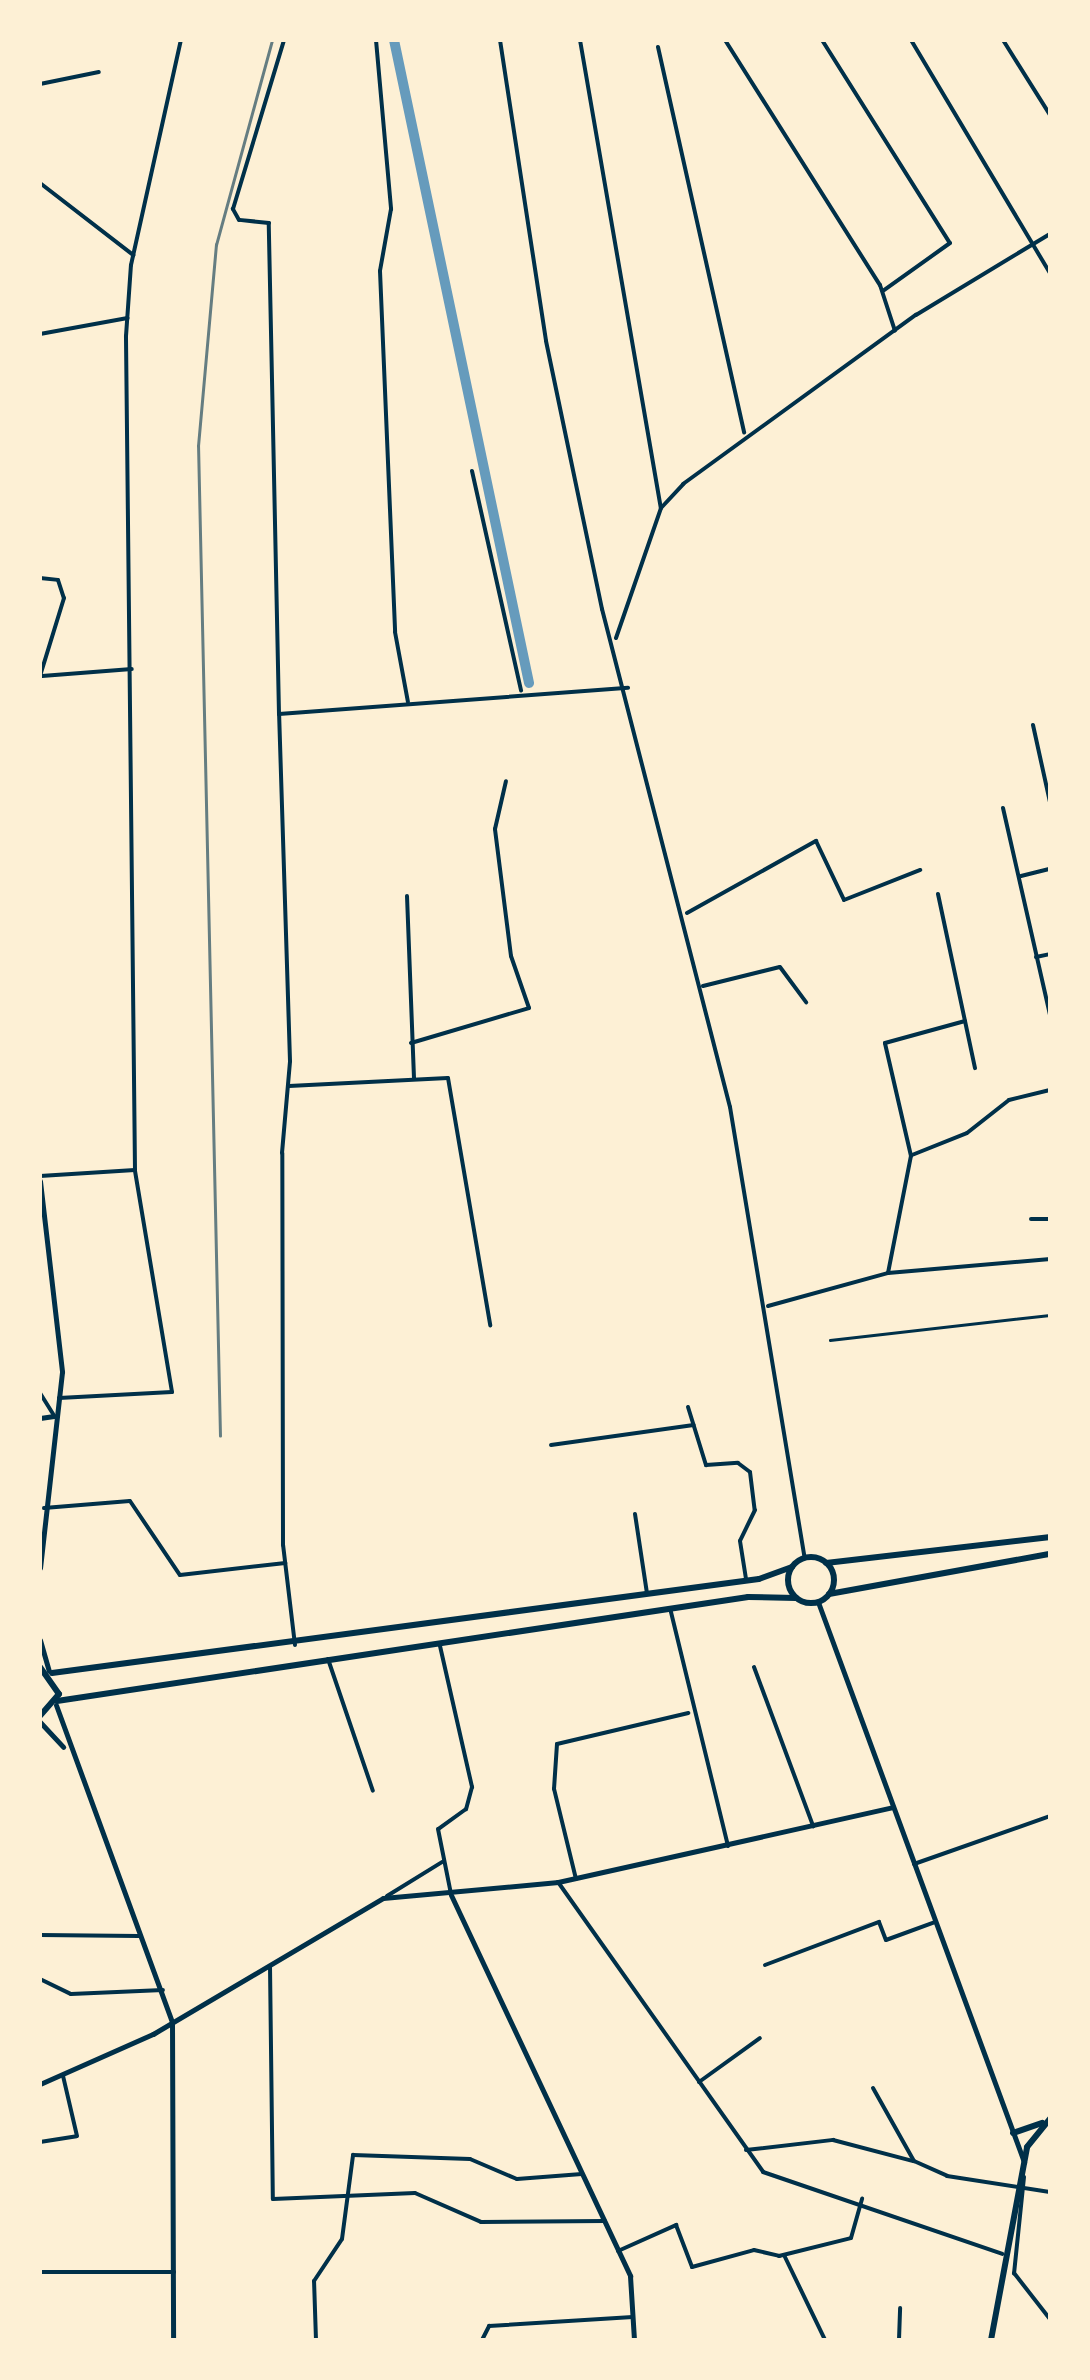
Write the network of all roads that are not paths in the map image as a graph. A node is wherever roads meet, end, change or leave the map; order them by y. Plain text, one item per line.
1 (181, 40) edge
2 (284, 40) edge
3 (376, 40) edge
4 (500, 40) edge
5 (580, 40) edge
6 (725, 40) edge
7 (822, 40) edge
8 (911, 40) edge
9 (1003, 40) edge
10 (658, 47) dead end
11 (99, 72) dead end
12 (40, 84) edge
13 (1050, 115) edge
14 (40, 183) edge
15 (1050, 234) edge
16 (1032, 244) junction
17 (133, 255) junction
18 (1050, 273) edge
19 (883, 291) junction
20 (128, 318) junction
21 (894, 331) junction
22 (40, 334) edge
23 (745, 435) junction
24 (472, 471) dead end
25 (661, 508) junction
26 (40, 578) edge
27 (616, 643) junction
28 (133, 668) junction
29 (41, 676) edge
30 (628, 688) junction
31 (521, 691) junction
32 (408, 702) junction
33 (279, 714) junction
34 (1033, 725) dead end
35 (506, 780) dead end
36 (1050, 802) edge
37 (1003, 808) dead end
38 (1050, 869) edge
39 (920, 870) dead end
40 (1019, 876) junction
41 (938, 894) dead end
42 (406, 896) dead end
43 (686, 913) junction
44 (1050, 954) edge
45 (1036, 957) junction
46 (703, 986) junction
47 (806, 1002) dead end
48 (1050, 1015) edge
49 (964, 1021) junction
50 (411, 1042) junction
51 (975, 1068) dead end
52 (414, 1080) junction
53 (288, 1086) junction
54 (1050, 1090) edge
55 (911, 1156) junction
56 (134, 1170) junction
57 (40, 1178) edge
58 (1031, 1219) dead end
59 (1050, 1219) edge
60 (1050, 1259) edge
61 (49, 1260) junction
62 (40, 1261) edge
63 (888, 1273) junction
64 (768, 1306) junction
65 (1050, 1315) edge
66 (490, 1325) dead end
67 (830, 1340) dead end
68 (40, 1393) edge
69 (59, 1398) junction
70 (688, 1407) dead end
71 (54, 1416) junction
72 (40, 1418) edge
73 (694, 1425) junction
74 (551, 1445) dead end
75 (44, 1508) junction
76 (635, 1514) dead end
77 (1050, 1537) edge
78 (1050, 1554) edge
79 (805, 1558) junction
80 (285, 1563) junction
81 (826, 1563) junction
82 (792, 1567) junction
83 (40, 1568) edge
84 (746, 1581) junction
85 (828, 1594) junction
86 (648, 1595) junction
87 (796, 1598) junction
88 (818, 1602) junction
89 (670, 1608) junction
90 (40, 1640) edge
91 (440, 1641) junction
92 (295, 1645) junction
93 (328, 1658) junction
94 (40, 1667) edge
95 (754, 1667) dead end
96 (50, 1672) junction
97 (56, 1703) junction
98 (688, 1713) junction
99 (40, 1719) edge
100 (65, 1749) junction
101 (373, 1791) dead end
102 (893, 1806) junction
103 (1050, 1816) edge
104 (813, 1826) junction
105 (728, 1846) junction
106 (442, 1862) junction
107 (914, 1864) junction
108 (576, 1879) junction
109 (558, 1882) junction
110 (451, 1895) junction
111 (383, 1898) junction
112 (935, 1922) junction
113 (40, 1934) edge
114 (140, 1936) junction
115 (766, 1965) dead end
116 (270, 1966) junction
117 (40, 1979) edge
118 (163, 1990) junction
119 (172, 2022) junction
120 (760, 2038) dead end
121 (1050, 2070) edge
122 (63, 2076) junction
123 (699, 2082) junction
124 (40, 2084) edge
125 (873, 2088) dead end
126 (1050, 2091) edge
127 (1049, 2120) edge
128 (1013, 2133) junction
129 (40, 2142) edge
130 (746, 2150) junction
131 (914, 2161) junction
132 (1024, 2164) junction
133 (582, 2174) junction
134 (1021, 2192) junction
135 (1050, 2192) edge
136 (349, 2196) junction
137 (862, 2200) junction
138 (605, 2221) junction
139 (618, 2250) junction
140 (784, 2254) junction
141 (1002, 2254) junction
142 (40, 2272) edge
143 (174, 2272) junction
144 (900, 2308) dead end
145 (633, 2317) junction
146 (1050, 2319) edge
147 (173, 2340) edge
148 (316, 2340) edge
149 (482, 2340) edge
150 (634, 2340) edge
151 (824, 2340) edge
152 (899, 2340) edge
153 (990, 2340) edge

1 - 17 street
2 - 33 street
3 - 32 street
4 - 27 street
5 - 25 street
6 - 19 street
7 - 19 street
8 - 16 street
9 - 13 street
10 - 23 street
11 - 12 street
14 - 17 street
15 - 16 street
16 - 18 street
16 - 21 street
17 - 20 street
19 - 21 street
20 - 22 street
20 - 28 street
21 - 23 street
23 - 25 street
24 - 31 street
25 - 27 street
26 - 29 street
27 - 30 street
28 - 29 street
28 - 56 street
30 - 31 street
30 - 43 street
31 - 32 street
32 - 33 street
33 - 53 street
34 - 36 street
35 - 50 street
37 - 40 street
38 - 40 street
39 - 43 street
40 - 45 street
41 - 49 street
42 - 50 street
43 - 46 street
44 - 45 street
45 - 48 street
46 - 47 street
46 - 64 street
49 - 51 street
49 - 55 street
50 - 52 street
52 - 53 street
52 - 66 street
53 - 80 street
54 - 55 street
55 - 63 street
56 - 57 street
56 - 69 street
57 - 61 street
58 - 59 street
60 - 63 street
61 - 62 street
61 - 69 street
63 - 64 street
64 - 79 street
65 - 67 lane
68 - 71 street
69 - 71 street
70 - 73 street
71 - 72 street
71 - 75 street
73 - 74 street
73 - 84 street
75 - 80 street
75 - 83 street
76 - 86 street
77 - 81 main road
78 - 85 main road
79 - 81 main road
79 - 82 main road
80 - 92 street
81 - 85 main road
82 - 84 main road
82 - 87 main road
84 - 86 main road
85 - 88 main road
86 - 92 main road
87 - 88 main road
87 - 89 main road
88 - 102 street
89 - 91 main road
89 - 98 street
90 - 96 street
91 - 93 main road
91 - 106 street
92 - 96 main road
93 - 97 main road
93 - 101 street
94 - 96 main road
95 - 104 street
96 - 97 main road
97 - 99 main road
97 - 100 street
98 - 105 street
98 - 108 street
99 - 100 street
100 - 114 street
102 - 104 street
102 - 107 street
103 - 107 street
104 - 105 street
105 - 108 street
106 - 110 street
106 - 111 street
107 - 112 street
108 - 109 street
109 - 110 street
109 - 123 street
110 - 111 street
110 - 133 street
111 - 116 street
112 - 115 street
112 - 128 street
113 - 114 street
114 - 118 street
116 - 119 street
116 - 136 street
117 - 118 street
118 - 119 street
119 - 122 street
119 - 143 street
120 - 123 street
121 - 126 street
122 - 124 street
122 - 129 street
123 - 130 street
125 - 131 street
127 - 128 main road
127 - 132 main road
128 - 132 street
130 - 131 street
130 - 137 street
131 - 134 street
132 - 134 main road
133 - 136 street
133 - 138 street
134 - 135 street
134 - 141 main road
134 - 146 street
136 - 138 street
136 - 148 street
137 - 140 street
137 - 141 street
138 - 139 street
139 - 140 street
139 - 145 street
140 - 151 street
141 - 153 main road
142 - 143 street
143 - 147 street
144 - 152 street
145 - 149 street
145 - 150 street

